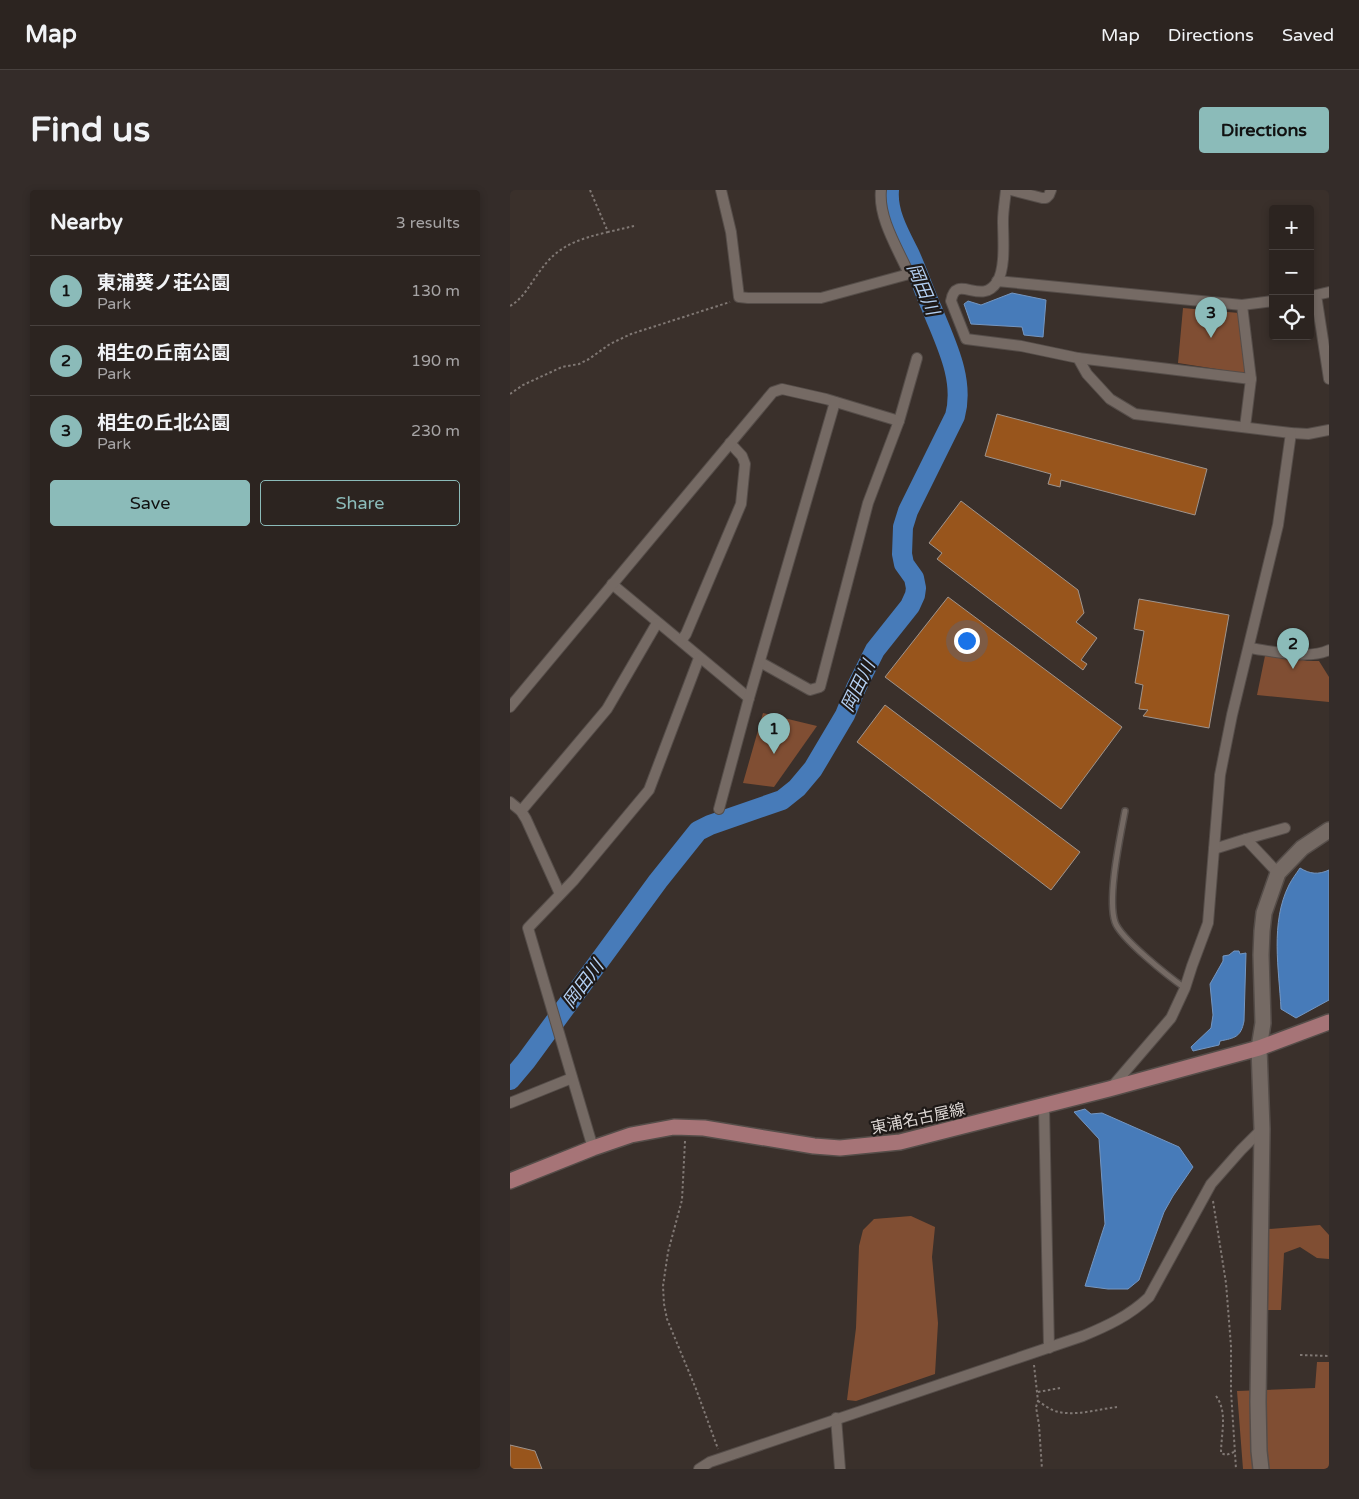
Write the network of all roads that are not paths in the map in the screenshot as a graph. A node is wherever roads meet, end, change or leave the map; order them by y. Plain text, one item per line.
1 (721, 190) edge
2 (881, 190) edge
3 (1006, 190) edge
4 (1011, 190) edge
5 (1051, 190) edge
6 (998, 281) junction
7 (1329, 292) edge
8 (1314, 295) edge
9 (1314, 300) edge
10 (1269, 302) edge
11 (1242, 305) junction
12 (917, 358) dead end
13 (1078, 358) junction
14 (1251, 379) junction
15 (1329, 379) edge
16 (835, 402) junction
17 (899, 421) junction
18 (1244, 427) junction
19 (1329, 430) edge
20 (1291, 433) junction
21 (730, 443) junction
22 (612, 584) junction
23 (657, 623) junction
24 (681, 641) junction
25 (1249, 648) junction
26 (1329, 650) edge
27 (699, 658) junction
28 (760, 662) junction
29 (749, 698) junction
30 (510, 707) edge
31 (510, 802) edge
32 (720, 809) dead end
33 (521, 811) junction
34 (1125, 811) dead end
35 (1285, 828) dead end
36 (1329, 830) edge
37 (1246, 839) junction
38 (1214, 848) junction
39 (1278, 873) junction
40 (560, 894) junction
41 (1185, 988) junction
42 (1329, 1022) edge
43 (1259, 1048) junction
44 (572, 1078) junction
45 (1109, 1089) junction
46 (510, 1103) edge
47 (1044, 1105) junction
48 (1262, 1129) junction
49 (593, 1148) junction
50 (510, 1180) edge
51 (1049, 1348) junction
52 (836, 1418) junction
53 (699, 1469) edge
54 (840, 1469) edge
55 (1261, 1469) edge

1 - 2 street
3 - 6 street
4 - 5 street
6 - 11 street
6 - 13 street
7 - 8 street
9 - 15 street
10 - 11 street
11 - 14 street
12 - 17 street
13 - 14 street
13 - 18 street
14 - 18 street
16 - 17 street
16 - 21 street
16 - 28 street
17 - 28 street
18 - 20 street
19 - 20 street
20 - 25 street
21 - 22 street
21 - 24 street
22 - 23 street
22 - 30 street
23 - 24 street
23 - 33 street
24 - 27 street
25 - 26 street
25 - 38 street
27 - 29 street
27 - 40 street
28 - 29 street
29 - 32 street
31 - 33 street
33 - 40 street
34 - 41 lane
35 - 37 street
36 - 39 street
37 - 38 street
37 - 39 street
38 - 41 street
39 - 43 street
40 - 44 street
41 - 45 street
42 - 43 main road, 東浦名古屋線
43 - 45 main road, 東浦名古屋線
43 - 48 street
44 - 46 street
44 - 49 street
45 - 47 main road, 東浦名古屋線
47 - 49 main road, 東浦名古屋線
47 - 51 street
48 - 51 street
48 - 55 street
49 - 50 main road, 東浦名古屋線
51 - 52 street
52 - 53 street
52 - 54 street

